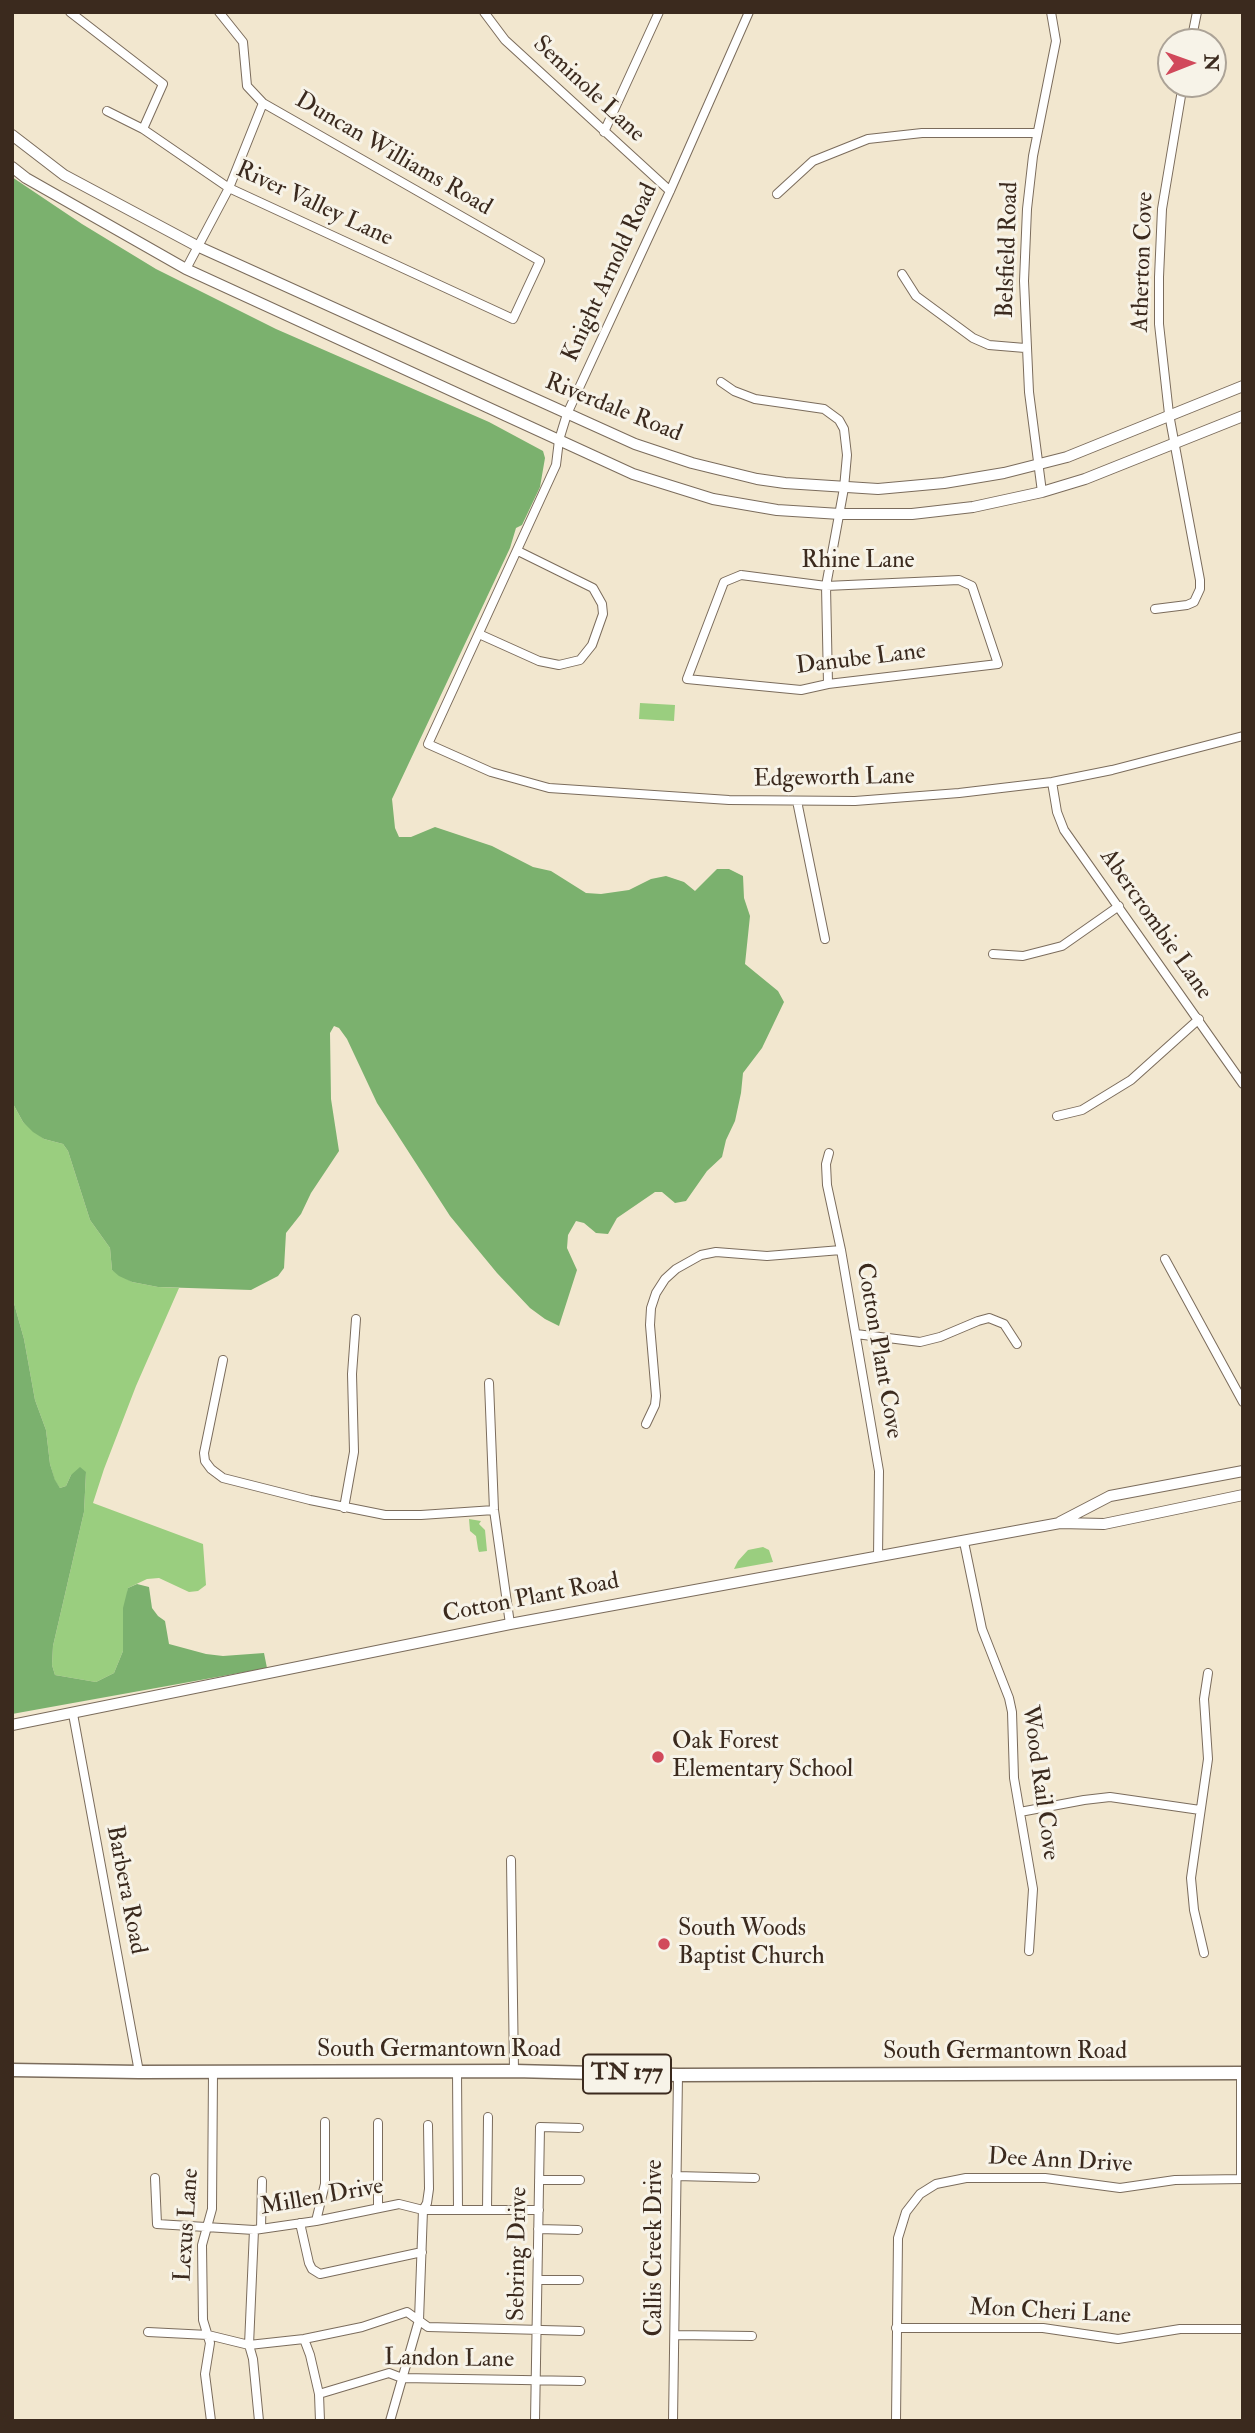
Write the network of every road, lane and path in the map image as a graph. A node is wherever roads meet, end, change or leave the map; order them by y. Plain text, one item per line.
1 (70, 12) edge
2 (219, 12) edge
3 (484, 12) edge
4 (659, 12) edge
5 (749, 12) edge
6 (1051, 12) edge
7 (1180, 98) edge
8 (263, 103) junction
9 (107, 111) dead end
10 (143, 129) junction
11 (604, 132) junction
12 (1037, 133) junction
13 (12, 135) edge
14 (12, 167) edge
15 (229, 188) junction
16 (670, 191) junction
17 (777, 194) dead end
18 (197, 246) junction
19 (187, 269) junction
20 (902, 274) dead end
21 (513, 319) joint
22 (1026, 348) junction
23 (721, 382) dead end
24 (1243, 386) edge
25 (566, 414) junction
26 (1169, 414) junction
27 (1243, 416) edge
28 (559, 440) junction
29 (1174, 442) junction
30 (1038, 465) junction
31 (844, 488) junction
32 (1042, 492) junction
33 (840, 514) junction
34 (517, 551) junction
35 (826, 586) junction
36 (1155, 608) dead end
37 (478, 634) junction
38 (998, 664) joint
39 (687, 679) joint
40 (828, 684) junction
41 (1243, 736) edge
42 (428, 744) joint
43 (1052, 782) junction
44 (797, 801) junction
45 (1119, 906) junction
46 (825, 939) dead end
47 (993, 954) dead end
48 (1199, 1019) junction
49 (1243, 1084) edge
50 (1057, 1116) dead end
51 (830, 1153) dead end
52 (841, 1250) junction
53 (1165, 1259) dead end
54 (356, 1319) dead end
55 (856, 1334) junction
56 (1017, 1344) dead end
57 (223, 1360) dead end
58 (489, 1383) dead end
59 (1243, 1402) edge
60 (646, 1424) dead end
61 (1243, 1471) edge
62 (1243, 1495) edge
63 (344, 1507) junction
64 (494, 1510) junction
65 (1060, 1523) junction
66 (964, 1542) junction
67 (878, 1557) junction
68 (510, 1624) junction
69 (1208, 1673) dead end
70 (73, 1714) junction
71 (12, 1725) edge
72 (1200, 1810) junction
73 (1020, 1812) junction
74 (511, 1860) dead end
75 (1029, 1951) dead end
76 (1204, 1953) dead end
77 (12, 2070) edge
78 (457, 2071) junction
79 (514, 2071) junction
80 (213, 2072) junction
81 (139, 2073) junction
82 (1242, 2073) edge
83 (678, 2075) junction
84 (488, 2117) dead end
85 (325, 2122) dead end
86 (377, 2123) dead end
87 (428, 2125) dead end
88 (579, 2128) dead end
89 (676, 2176) junction
90 (155, 2178) dead end
91 (755, 2178) dead end
92 (1242, 2179) edge
93 (262, 2180) dead end
94 (539, 2180) junction
95 (580, 2180) dead end
96 (378, 2207) junction
97 (423, 2210) junction
98 (458, 2210) junction
99 (487, 2210) junction
100 (539, 2210) junction
101 (316, 2221) junction
102 (300, 2223) junction
103 (207, 2226) junction
104 (258, 2229) junction
105 (538, 2229) junction
106 (578, 2230) dead end
107 (422, 2252) junction
108 (538, 2280) junction
109 (579, 2280) dead end
110 (419, 2320) junction
111 (896, 2328) junction
112 (1243, 2329) edge
113 (537, 2330) junction
114 (580, 2331) dead end
115 (148, 2332) dead end
116 (208, 2335) junction
117 (675, 2335) junction
118 (752, 2336) dead end
119 (303, 2340) junction
120 (249, 2344) junction
121 (402, 2378) junction
122 (536, 2380) junction
123 (581, 2381) dead end
124 (319, 2394) junction
125 (211, 2421) edge
126 (259, 2421) edge
127 (320, 2421) edge
128 (390, 2421) edge
129 (535, 2421) edge
130 (673, 2421) edge
131 (896, 2421) edge

1 - 10 street
2 - 8 street, Duncan Williams Road
3 - 11 street, Seminole Lane
4 - 11 street
5 - 16 street, Knight Arnold Road
6 - 12 street, Belsfield Road
7 - 26 street, Atherton Cove
8 - 15 street
8 - 21 street, Duncan Williams Road
9 - 10 street, River Valley Lane
10 - 15 street, River Valley Lane
11 - 16 street, Seminole Lane
12 - 17 street
12 - 22 street, Belsfield Road
13 - 18 street, Riverdale Road
14 - 19 street, Riverdale Road
15 - 18 street
15 - 21 street, River Valley Lane
16 - 25 street, Knight Arnold Road
18 - 19 street
18 - 25 street, Riverdale Road
19 - 28 street, Riverdale Road
20 - 22 street
22 - 30 street, Belsfield Road
23 - 31 street
24 - 26 street, Riverdale Road
25 - 28 street, Knight Arnold Road
25 - 31 street, Riverdale Road
26 - 29 street, Atherton Cove
26 - 30 street, Riverdale Road
27 - 29 street, Riverdale Road
28 - 33 street, Riverdale Road
28 - 34 street, Knight Arnold Road
29 - 32 street, Riverdale Road
29 - 36 street, Atherton Cove
30 - 31 street, Riverdale Road
30 - 32 street, Belsfield Road
31 - 33 street
32 - 33 street, Riverdale Road
33 - 35 street
34 - 37 street, Knight Arnold Road
34 - 37 street
35 - 38 street, Rhine Lane
35 - 39 street, Rhine Lane
35 - 40 street
37 - 42 street, Knight Arnold Road
38 - 40 street, Danube Lane
39 - 40 street, Danube Lane
41 - 43 street, Edgeworth Lane
42 - 44 street, Edgeworth Lane
43 - 44 street, Edgeworth Lane
43 - 45 street, Abercrombie Lane
44 - 46 street
45 - 47 street
45 - 48 street, Abercrombie Lane
48 - 49 street, Abercrombie Lane
48 - 50 street
51 - 52 street, Cotton Plant Cove
52 - 55 street, Cotton Plant Cove
52 - 60 street
53 - 59 street
54 - 63 street
55 - 56 street
55 - 67 street, Cotton Plant Cove
57 - 63 street
58 - 64 street
61 - 65 street, Cotton Plant Road
62 - 65 street, Cotton Plant Road
63 - 64 street
64 - 68 street
65 - 66 street, Cotton Plant Road
66 - 67 street, Cotton Plant Road
66 - 73 street, Wood Rail Cove
67 - 68 street, Cotton Plant Road
68 - 70 street, Cotton Plant Road
69 - 72 street
70 - 71 street, Cotton Plant Road
70 - 81 street, Barbera Road
72 - 73 street
72 - 76 street
73 - 75 street, Wood Rail Cove
74 - 79 street
77 - 81 main road, South Germantown Road / TN 177
78 - 79 main road, South Germantown Road / TN 177
78 - 80 main road, South Germantown Road / TN 177
78 - 98 street
79 - 83 main road, South Germantown Road / TN 177
80 - 81 main road, South Germantown Road / TN 177
80 - 103 street, Lexus Lane
82 - 83 main road, South Germantown Road / TN 177
82 - 92 street
83 - 89 street, Callis Creek Drive
84 - 99 street
85 - 101 street
86 - 96 street
87 - 97 street
88 - 94 street, Sebring Drive
89 - 91 street
89 - 117 street, Callis Creek Drive
90 - 103 street, Millen Drive
92 - 111 street, Dee Ann Drive
93 - 104 street
94 - 95 street
94 - 100 street, Sebring Drive
96 - 97 street, Millen Drive
96 - 101 street, Millen Drive
97 - 98 street, Millen Drive
97 - 107 street
98 - 99 street, Millen Drive
99 - 100 street, Millen Drive
100 - 105 street, Sebring Drive
101 - 102 street, Millen Drive
102 - 104 street, Millen Drive
102 - 107 street
103 - 104 street, Millen Drive
103 - 116 street, Lexus Lane
104 - 120 street
105 - 106 street
105 - 108 street, Sebring Drive
107 - 110 street
108 - 109 street
108 - 113 street, Sebring Drive
110 - 113 street
110 - 119 street
110 - 121 street
111 - 112 street, Mon Cheri Lane
111 - 131 street
113 - 114 street
113 - 122 street, Sebring Drive
115 - 116 street
116 - 120 street
116 - 125 street, Lexus Lane
117 - 118 street
117 - 130 street, Callis Creek Drive
119 - 120 street
119 - 124 street
120 - 126 street
121 - 122 street, Landon Lane
121 - 124 street, Landon Lane
121 - 128 street
122 - 123 street, Landon Lane
122 - 129 street, Sebring Drive
124 - 127 street

